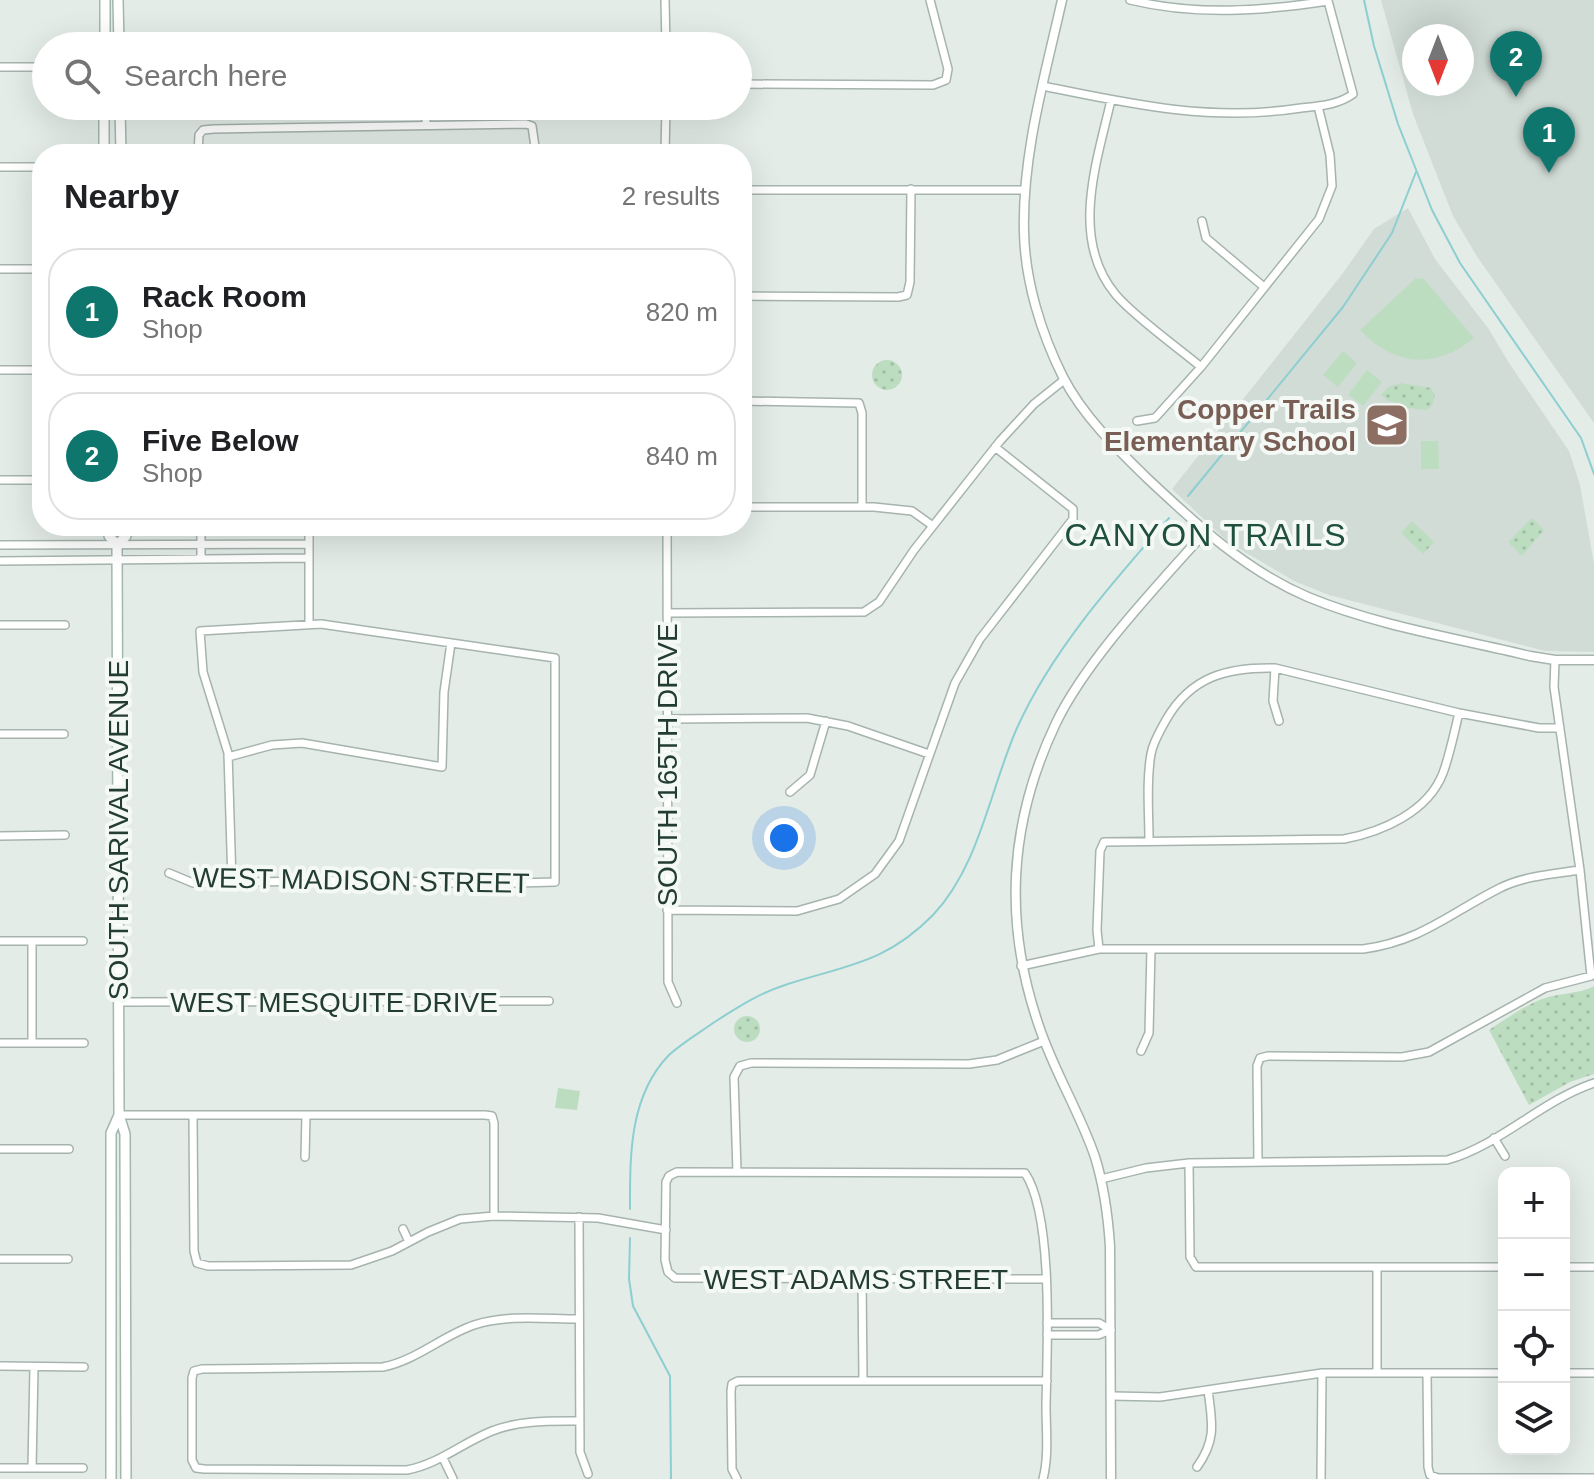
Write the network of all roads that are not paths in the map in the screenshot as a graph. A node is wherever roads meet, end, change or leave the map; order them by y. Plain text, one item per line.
1 (105, 0) edge
2 (118, 0) edge
3 (665, 0) edge
4 (930, 0) edge
5 (1062, 0) edge
6 (1130, 0) edge
7 (1328, 1) edge
8 (105, 32) edge
9 (119, 32) edge
10 (666, 32) edge
11 (0, 67) edge
12 (32, 67) edge
13 (752, 84) edge
14 (1043, 86) junction
15 (1111, 100) junction
16 (1318, 106) junction
17 (104, 120) edge
18 (120, 120) edge
19 (426, 120) edge
20 (666, 120) edge
21 (426, 125) junction
22 (104, 144) edge
23 (121, 144) edge
24 (199, 144) edge
25 (535, 144) edge
26 (665, 144) edge
27 (0, 167) edge
28 (32, 167) edge
29 (911, 189) junction
30 (752, 190) edge
31 (1025, 190) junction
32 (1202, 221) dead end
33 (0, 269) edge
34 (32, 269) edge
35 (1264, 287) junction
36 (752, 296) edge
37 (1201, 367) junction
38 (0, 370) edge
39 (32, 370) edge
40 (1064, 380) junction
41 (752, 401) edge
42 (1137, 421) dead end
43 (995, 447) junction
44 (0, 480) edge
45 (32, 480) edge
46 (752, 507) edge
47 (862, 507) junction
48 (933, 526) junction
49 (1205, 532) junction
50 (109, 536) edge
51 (126, 536) edge
52 (201, 536) edge
53 (309, 536) edge
54 (667, 536) edge
55 (309, 544) junction
56 (0, 545) edge
57 (117, 545) junction
58 (201, 545) junction
59 (309, 558) junction
60 (201, 559) junction
61 (0, 561) edge
62 (117, 561) junction
63 (667, 613) junction
64 (309, 624) junction
65 (0, 625) edge
66 (65, 625) dead end
67 (451, 643) junction
68 (1555, 660) junction
69 (1594, 660) edge
70 (1275, 668) junction
71 (1459, 713) junction
72 (668, 719) junction
73 (826, 721) junction
74 (1279, 721) dead end
75 (1560, 728) junction
76 (0, 734) edge
77 (64, 734) dead end
78 (929, 754) junction
79 (228, 757) junction
80 (790, 792) dead end
81 (65, 835) dead end
82 (0, 836) edge
83 (1149, 840) junction
84 (1580, 870) junction
85 (169, 873) dead end
86 (232, 882) junction
87 (667, 910) junction
88 (0, 941) edge
89 (32, 941) junction
90 (83, 941) dead end
91 (1099, 949) junction
92 (1151, 949) junction
93 (1021, 966) junction
94 (549, 1001) dead end
95 (118, 1002) junction
96 (677, 1003) dead end
97 (1044, 1041) junction
98 (0, 1043) edge
99 (32, 1043) junction
100 (84, 1043) dead end
101 (1141, 1051) dead end
102 (1594, 1083) edge
103 (119, 1115) junction
104 (193, 1115) junction
105 (306, 1115) junction
106 (1494, 1138) junction
107 (0, 1149) edge
108 (69, 1149) dead end
109 (1505, 1156) dead end
110 (305, 1157) dead end
111 (1258, 1162) junction
112 (1189, 1163) junction
113 (737, 1172) junction
114 (1101, 1179) junction
115 (494, 1216) junction
116 (579, 1217) junction
117 (403, 1229) dead end
118 (666, 1230) junction
119 (409, 1242) junction
120 (0, 1259) edge
121 (68, 1259) dead end
122 (1498, 1267) edge
123 (1570, 1267) edge
124 (1594, 1267) edge
125 (1377, 1268) junction
126 (862, 1279) junction
127 (1046, 1279) junction
128 (579, 1319) junction
129 (1047, 1323) junction
130 (1111, 1330) junction
131 (1047, 1335) junction
132 (0, 1366) edge
133 (34, 1367) junction
134 (84, 1367) dead end
135 (1322, 1373) junction
136 (1377, 1373) junction
137 (1427, 1373) junction
138 (1498, 1373) edge
139 (1570, 1373) edge
140 (1594, 1373) edge
141 (863, 1380) junction
142 (1047, 1381) junction
143 (1208, 1390) junction
144 (1112, 1396) junction
145 (579, 1421) junction
146 (443, 1458) junction
147 (1197, 1467) dead end
148 (0, 1468) edge
149 (32, 1468) junction
150 (83, 1468) dead end
151 (588, 1474) dead end
152 (376, 1475) edge
153 (387, 1475) edge
154 (1594, 1478) edge
155 (111, 1479) edge
156 (126, 1479) edge
157 (453, 1479) edge
158 (735, 1479) edge
159 (1043, 1479) edge
160 (1111, 1479) edge
161 (1321, 1479) edge
162 (1510, 1479) edge

1 - 8 main road
2 - 9 main road
3 - 10 street
4 - 13 street
5 - 14 street
6 - 7 street
7 - 16 street
11 - 12 street
14 - 15 street
14 - 31 street
15 - 16 street
15 - 37 street
16 - 35 street
17 - 22 main road
18 - 23 main road
19 - 21 street
20 - 26 street
21 - 24 street
21 - 25 street
27 - 28 street
29 - 30 street
29 - 31 street
29 - 36 street
31 - 40 street
32 - 35 street
33 - 34 street
35 - 37 street
37 - 42 street
38 - 39 street
40 - 43 street
40 - 49 street
41 - 47 street
43 - 48 street
43 - 78 street
44 - 45 street
46 - 47 street
47 - 48 street
48 - 63 street
49 - 68 street
49 - 93 street
50 - 57 main road, SOUTH SARIVAL AVENUE
51 - 57 main road, SOUTH SARIVAL AVENUE
52 - 58 street
53 - 55 street
54 - 63 street, SOUTH 165TH DRIVE
55 - 58 street
55 - 59 street
56 - 57 street
57 - 58 street
57 - 62 main road, SOUTH SARIVAL AVENUE
58 - 60 street
59 - 60 street
59 - 64 street
60 - 62 street
61 - 62 street
62 - 95 main road, SOUTH SARIVAL AVENUE
63 - 72 street, SOUTH 165TH DRIVE
64 - 67 street
64 - 79 street
65 - 66 street
67 - 79 street
67 - 86 street, WEST MADISON STREET
68 - 69 street
68 - 75 street
70 - 71 street
70 - 74 street
70 - 83 street
71 - 75 street
71 - 83 street
72 - 73 street
72 - 87 street, SOUTH 165TH DRIVE
73 - 78 street
73 - 80 street
75 - 84 street
76 - 77 street
78 - 87 street
79 - 86 street
81 - 82 street
83 - 91 street
84 - 92 street
84 - 111 street
85 - 86 street, WEST MADISON STREET
87 - 96 street, SOUTH 165TH DRIVE
88 - 89 street
89 - 90 street
89 - 99 street
91 - 92 street
91 - 93 street
92 - 101 street
93 - 97 street
94 - 95 street, WEST MESQUITE DRIVE
95 - 103 main road, SOUTH SARIVAL AVENUE
97 - 113 street
97 - 114 street
98 - 99 street
99 - 100 street
102 - 106 street
103 - 104 street
103 - 155 main road, SOUTH SARIVAL AVENUE
103 - 156 main road, SOUTH SARIVAL AVENUE
104 - 105 street
104 - 119 street
105 - 110 street
105 - 115 street
106 - 109 street
106 - 111 street
107 - 108 street
111 - 112 street
112 - 114 street
112 - 125 street
113 - 118 street
113 - 127 street
114 - 130 street
115 - 116 street
115 - 119 street
116 - 118 street
116 - 128 street
117 - 119 street
118 - 126 street, WEST ADAMS STREET
120 - 121 street
122 - 125 street
123 - 124 street
125 - 136 street
126 - 127 street, WEST ADAMS STREET
126 - 141 street
127 - 129 street
128 - 145 street
128 - 152 street
129 - 130 street
129 - 131 street
130 - 131 street
130 - 144 street
131 - 142 street
132 - 133 street
133 - 134 street
133 - 149 street
135 - 136 street
135 - 143 street
135 - 161 street
136 - 137 street
137 - 138 street
137 - 162 street
139 - 140 street
141 - 142 street
141 - 158 street
142 - 159 street
143 - 144 street
143 - 147 street
144 - 160 street
145 - 146 street
145 - 151 street
146 - 153 street
146 - 157 street
148 - 149 street
149 - 150 street
152 - 153 street
154 - 162 street

